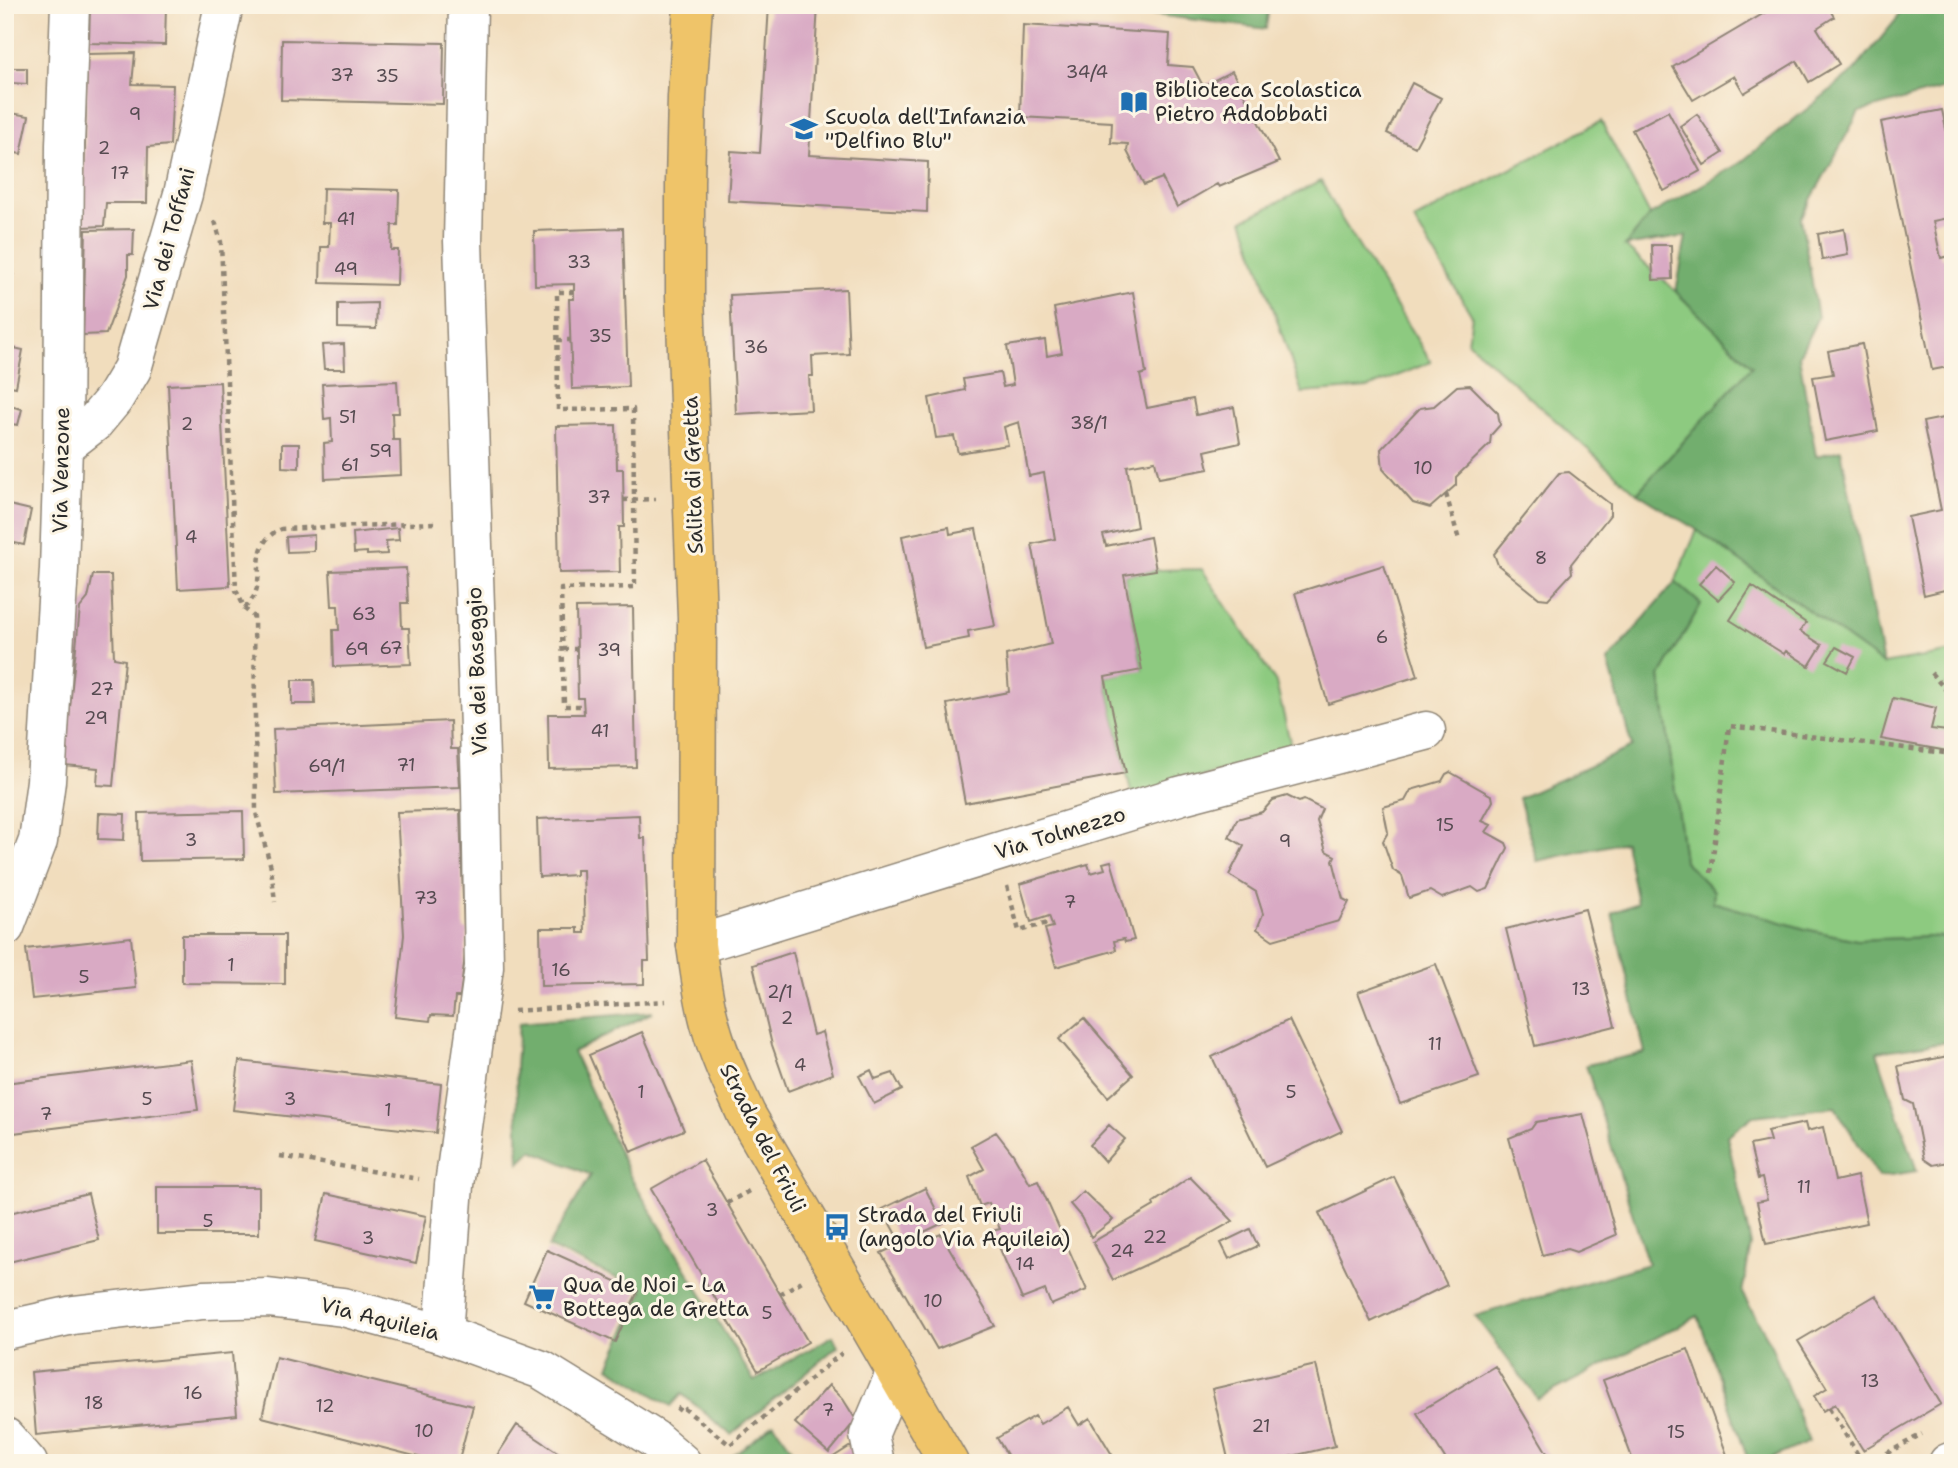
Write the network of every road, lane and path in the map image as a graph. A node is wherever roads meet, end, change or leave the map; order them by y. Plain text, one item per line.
1 (70, 5) edge
2 (224, 5) edge
3 (468, 5) edge
4 (693, 5) edge
5 (183, 194) junction
6 (574, 292) dead end
7 (557, 340) junction
8 (570, 340) dead end
9 (63, 447) junction
10 (1446, 494) dead end
11 (663, 498) dead end
12 (623, 500) dead end
13 (635, 500) junction
14 (471, 521) junction
15 (1459, 540) dead end
16 (245, 609) junction
17 (563, 649) junction
18 (577, 649) dead end
19 (1931, 673) dead end
20 (1953, 698) edge
21 (583, 706) dead end
22 (1426, 731) dead end
23 (1953, 754) edge
24 (1711, 873) dead end
25 (275, 902) dead end
26 (1014, 910) dead end
27 (1051, 922) dead end
28 (5, 927) edge
29 (696, 945) junction
30 (678, 1000) dead end
31 (510, 1012) dead end
32 (281, 1156) dead end
33 (454, 1185) junction
34 (5, 1330) edge
35 (443, 1334) junction
36 (851, 1347) dead end
37 (896, 1371) junction
38 (1829, 1408) dead end
39 (672, 1417) dead end
40 (5, 1437) edge
41 (1937, 1447) edge
42 (1953, 1461) edge
43 (28, 1463) edge
44 (682, 1463) edge
45 (874, 1463) edge
46 (949, 1463) edge
47 (1863, 1463) edge
48 (1869, 1463) edge

1 - 9 street, Via Venzone
2 - 5 street, Via dei Toffani
3 - 14 street, Via dei Baseggio
4 - 29 main road, Salita di Gretta
5 - 9 street, Via dei Toffani
5 - 16 path
6 - 7 path
7 - 8 path
7 - 13 path
9 - 28 street, Via Venzone
10 - 15 path
11 - 13 path
12 - 13 path
13 - 17 path
14 - 16 path
14 - 33 street, Via dei Baseggio
16 - 25 path
17 - 18 path
17 - 21 path
19 - 20 path
22 - 29 street, Via Tolmezzo
23 - 24 path
26 - 27 path
29 - 37 main road, Strada del Friuli
30 - 31 path
32 - 33 path
33 - 35 street, Via dei Baseggio
34 - 35 street, Via Aquileia
35 - 44 street, Via Aquileia
36 - 39 path
37 - 45 street
37 - 46 main road, Strada del Friuli
38 - 47 path
40 - 43 street
41 - 42 street
41 - 48 path

